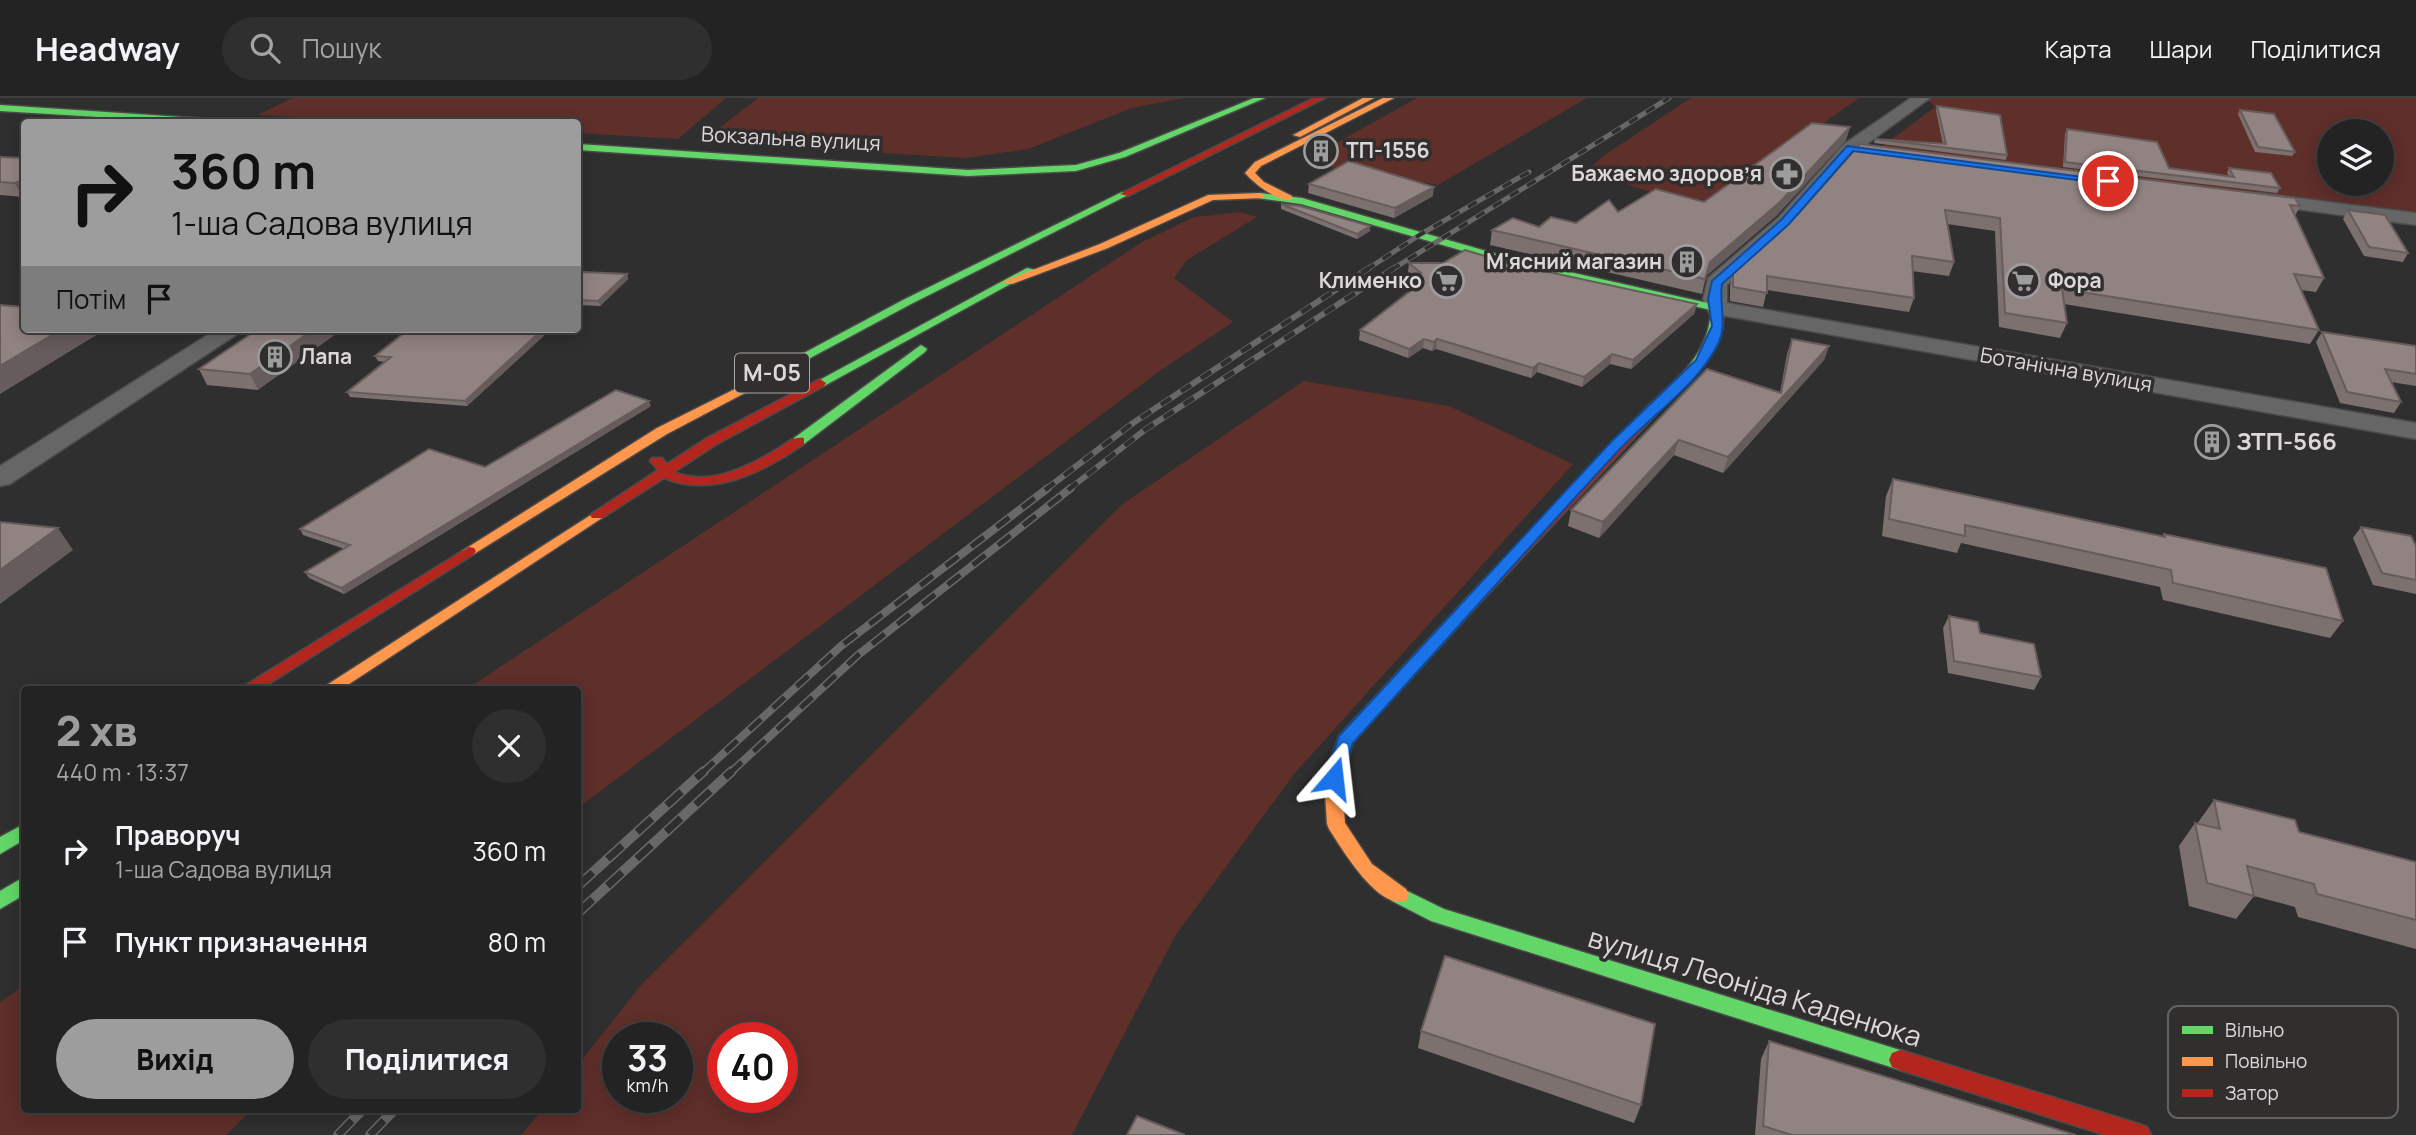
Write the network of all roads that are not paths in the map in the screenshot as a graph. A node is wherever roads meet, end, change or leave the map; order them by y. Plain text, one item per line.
1 (1241, 98) edge
2 (1262, 98) edge
3 (1321, 98) edge
4 (1370, 98) edge
5 (1390, 98) edge
6 (1922, 98) edge
7 (0, 108) edge
8 (1185, 111) dead end
9 (167, 119) edge
10 (1149, 122) dead end
11 (1172, 134) junction
12 (581, 147) edge
13 (1850, 148) junction
14 (1877, 151) edge
15 (1099, 162) junction
16 (1230, 168) dead end
17 (1003, 173) junction
18 (1194, 186) dead end
19 (2241, 197) edge
20 (1294, 201) junction
21 (2416, 219) edge
22 (1008, 282) junction
23 (1717, 308) junction
24 (227, 333) edge
25 (662, 431) junction
26 (2416, 431) edge
27 (663, 472) junction
28 (0, 478) edge
29 (252, 686) edge
30 (333, 686) edge
31 (21, 833) edge
32 (0, 847) edge
33 (21, 888) edge
34 (0, 901) edge
35 (2139, 1135) edge

1 - 8 main road
2 - 11 main road
3 - 25 main road, М-05
4 - 16 main road
5 - 20 main road
6 - 13 street
7 - 9 main road
10 - 11 main road
11 - 15 main road
12 - 17 main road, Вокзальна вулиця
13 - 14 street
13 - 23 street
15 - 17 main road
15 - 17 main road
18 - 22 main road, М-05
19 - 21 street
20 - 22 main road
20 - 23 main road
22 - 27 main road, М-05
22 - 27 main road
23 - 26 street, Ботанічна вулиця
23 - 35 main road, вулиця Леоніда Каденюка
24 - 28 street
25 - 27 main road
25 - 29 main road, М-05
27 - 30 main road, М-05
31 - 32 main road
33 - 34 main road

